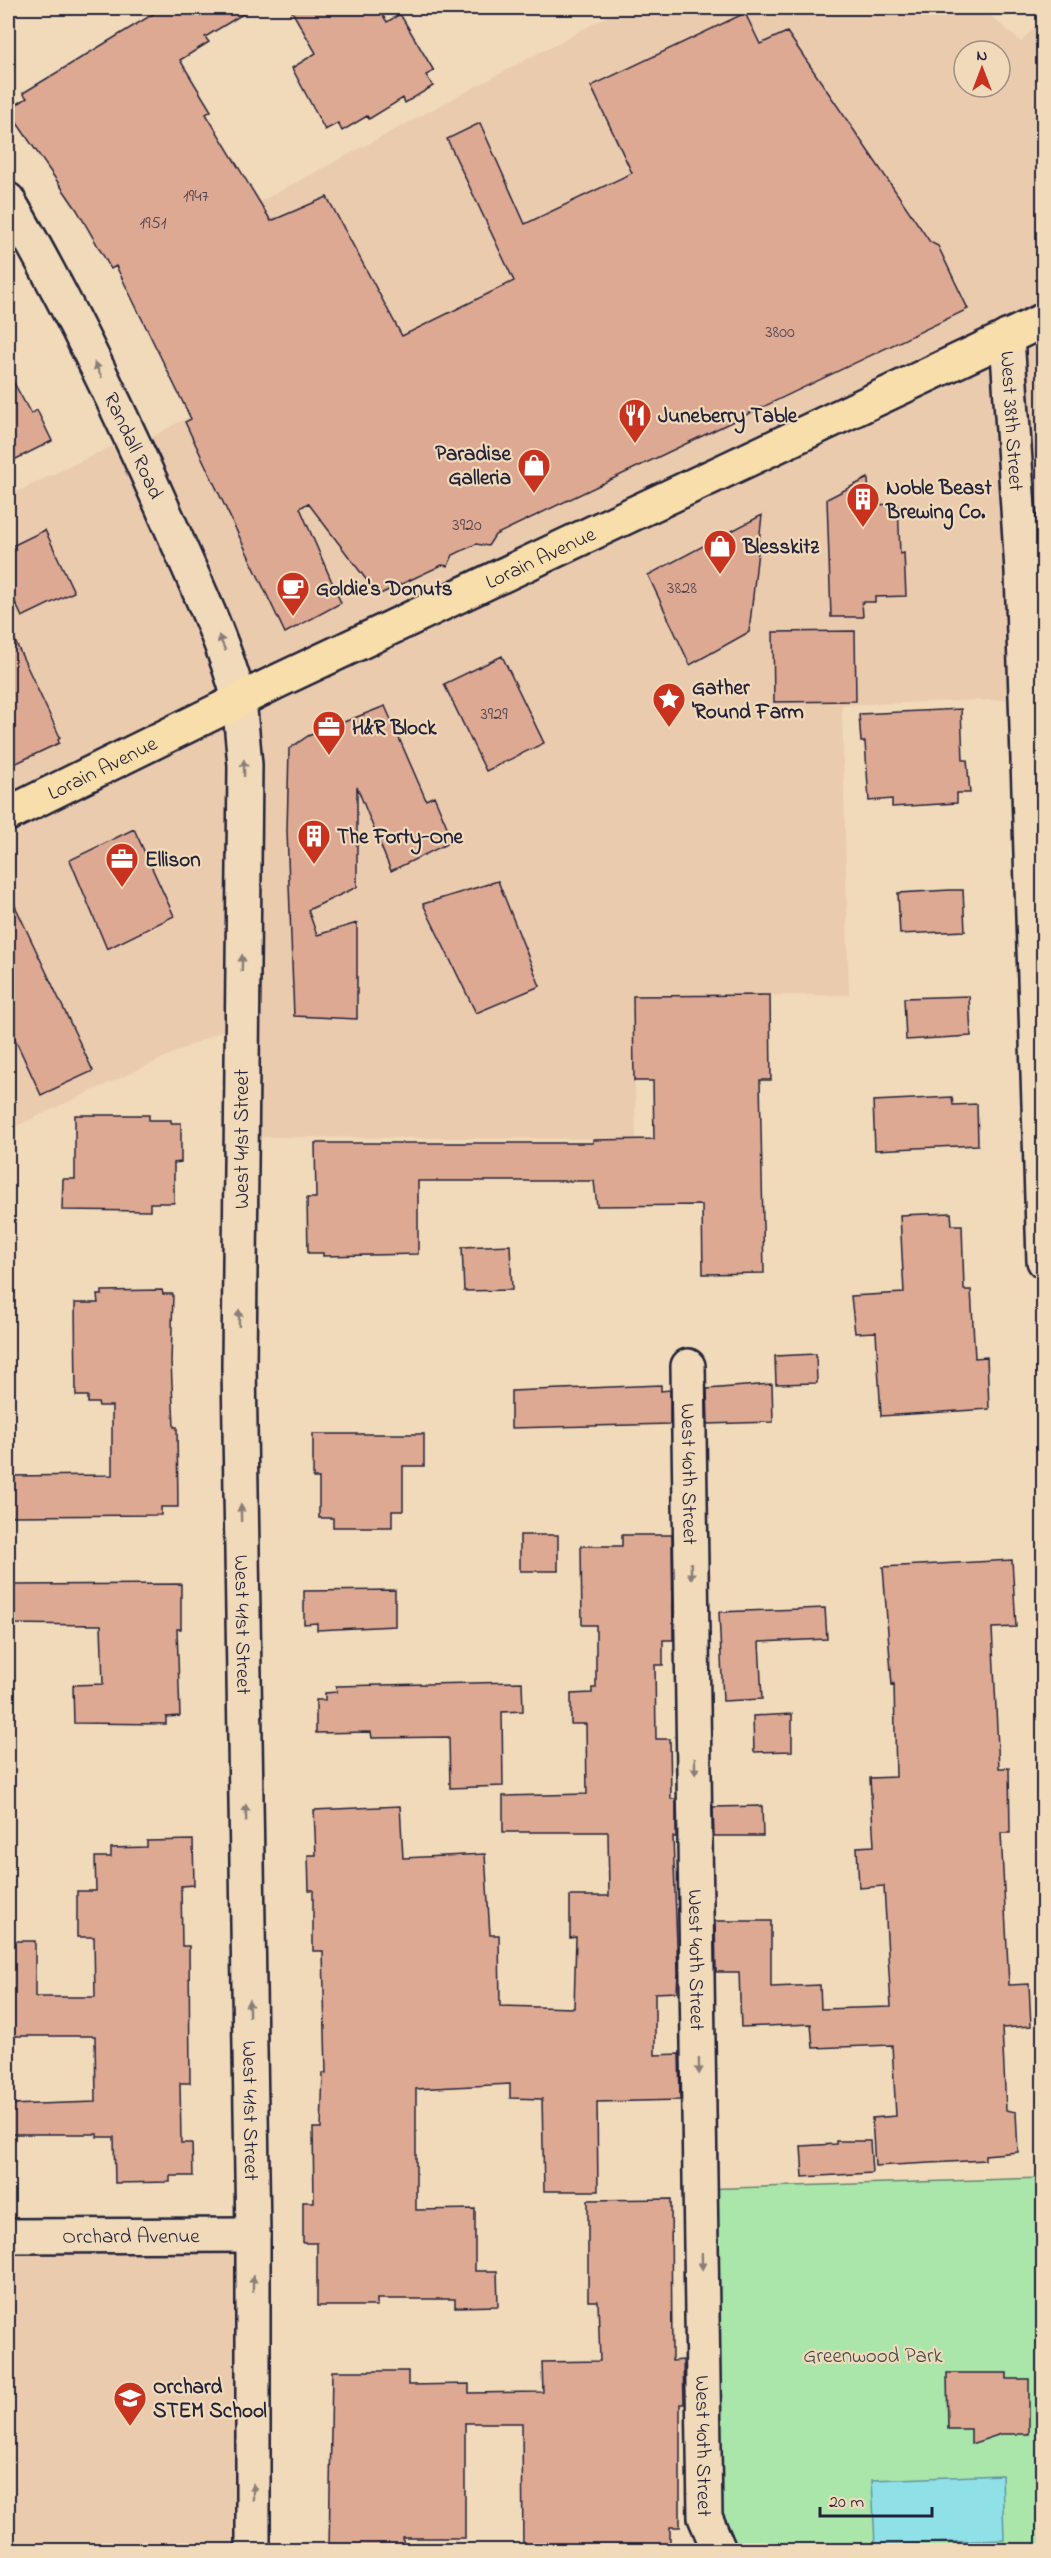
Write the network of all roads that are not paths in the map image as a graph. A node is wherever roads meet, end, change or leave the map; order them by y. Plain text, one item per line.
1 (8, 200) edge
2 (1044, 320) edge
3 (1007, 337) junction
4 (1033, 570) edge
5 (239, 699) junction
6 (8, 814) edge
7 (1044, 1261) edge
8 (688, 1366) dead end
9 (253, 2235) junction
10 (8, 2236) edge
11 (253, 2550) edge
12 (719, 2550) edge

5 -> 1 street, Randall Road
2 - 3 main road, Lorain Avenue
3 - 4 street, West 38th Street
3 - 5 main road, Lorain Avenue
4 - 7 street, West 38th Street
5 - 6 main road, Lorain Avenue
9 -> 5 street, West 41st Street
8 -> 12 street, West 40th Street
9 - 10 street, Orchard Avenue
11 -> 9 street, West 41st Street

